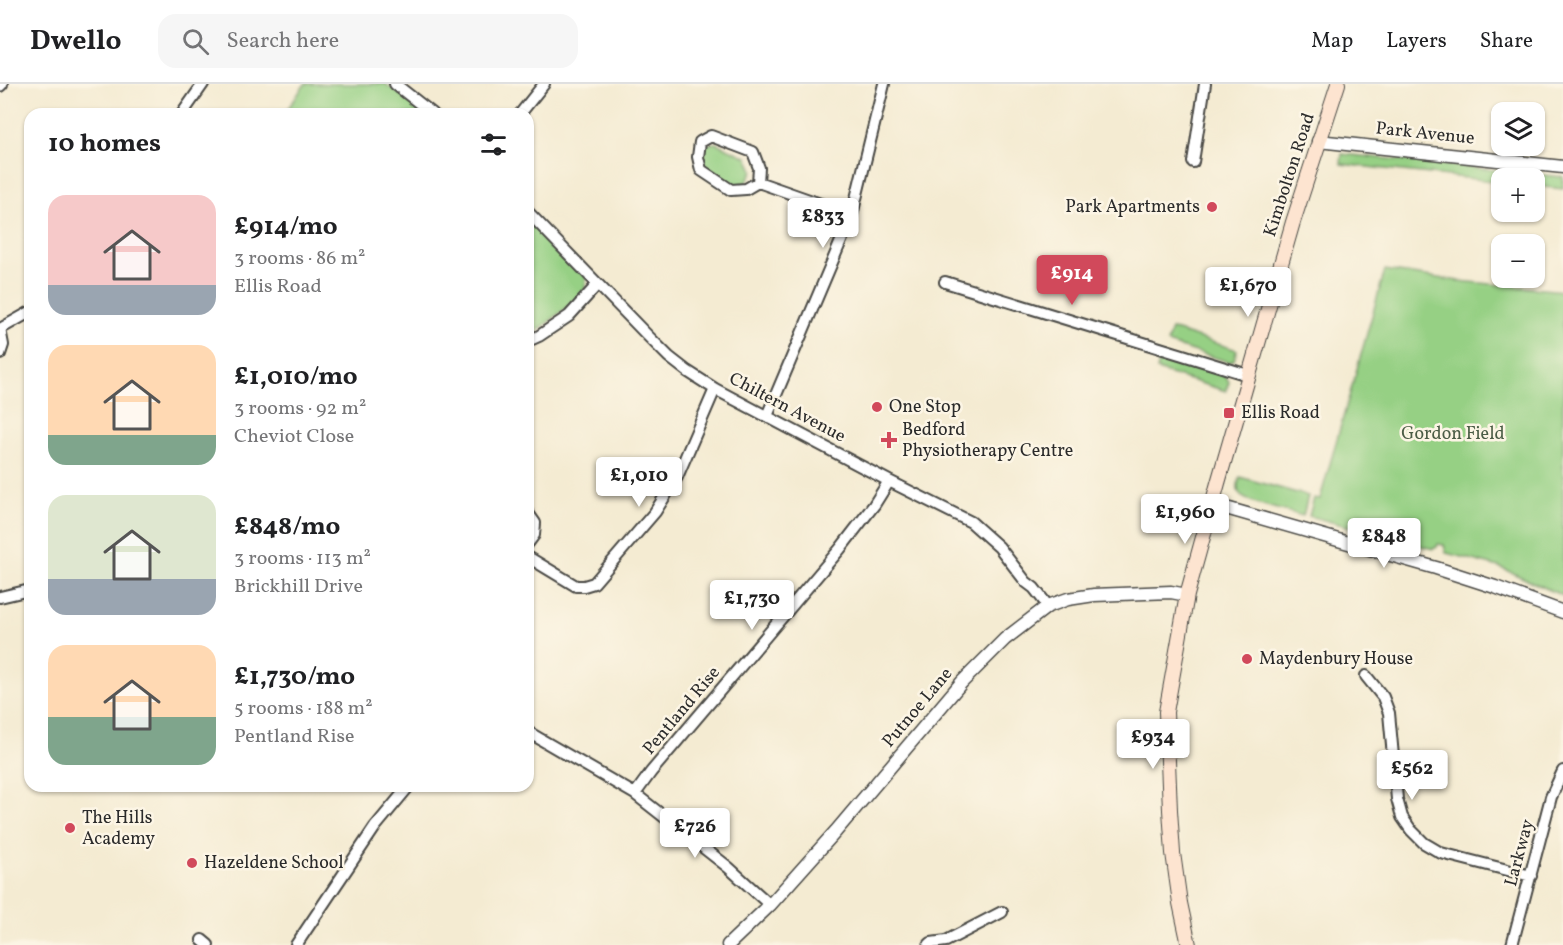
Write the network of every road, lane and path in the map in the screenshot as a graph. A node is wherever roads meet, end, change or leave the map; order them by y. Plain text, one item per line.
1 (203, 84) edge
2 (395, 84) edge
3 (544, 84) edge
4 (884, 84) edge
5 (1205, 84) edge
6 (1338, 84) edge
7 (186, 108) edge
8 (425, 108) edge
9 (525, 108) edge
10 (1318, 141) junction
11 (1193, 162) dead end
12 (1563, 167) edge
13 (759, 182) junction
14 (852, 215) junction
15 (534, 218) edge
16 (945, 282) dead end
17 (597, 285) junction
18 (24, 315) edge
19 (0, 329) edge
20 (534, 338) edge
21 (0, 354) edge
22 (1248, 375) junction
23 (715, 389) junction
24 (767, 416) junction
25 (889, 481) junction
26 (1212, 504) junction
27 (534, 561) edge
28 (24, 591) edge
29 (1188, 595) junction
30 (0, 597) edge
31 (1048, 606) junction
32 (1563, 612) edge
33 (1366, 676) dead end
34 (534, 735) edge
35 (1563, 771) edge
36 (404, 792) edge
37 (635, 794) junction
38 (1551, 797) junction
39 (1563, 802) edge
40 (1531, 876) junction
41 (770, 905) junction
42 (1002, 912) dead end
43 (296, 945) edge
44 (728, 945) edge
45 (929, 945) edge
46 (1189, 945) edge
47 (1512, 945) edge

1 - 7 street
2 - 8 street
3 - 9 street
4 - 14 street
5 - 11 street
6 - 10 main road, Kimbolton Road
10 - 12 street, Park Avenue
10 - 22 main road, Kimbolton Road
13 - 13 street
13 - 14 street
14 - 24 street
15 - 17 street, Chiltern Avenue
16 - 22 street
17 - 20 street
17 - 23 street, Chiltern Avenue
18 - 19 street
19 - 21 street
22 - 26 main road, Kimbolton Road
23 - 24 street, Chiltern Avenue
23 - 27 street
24 - 25 street, Chiltern Avenue
25 - 31 street, Chiltern Avenue
25 - 37 street, Pentland Rise
26 - 29 main road, Kimbolton Road
26 - 32 street
28 - 30 street
29 - 31 street, Putnoe Lane
29 - 46 main road, Kimbolton Road
31 - 41 street, Putnoe Lane
33 - 40 street
34 - 37 street
35 - 38 street, Larkway
36 - 43 street
37 - 41 street
38 - 39 street
38 - 40 street, Larkway
40 - 47 street, Larkway
41 - 44 street, Putnoe Lane
42 - 45 street

